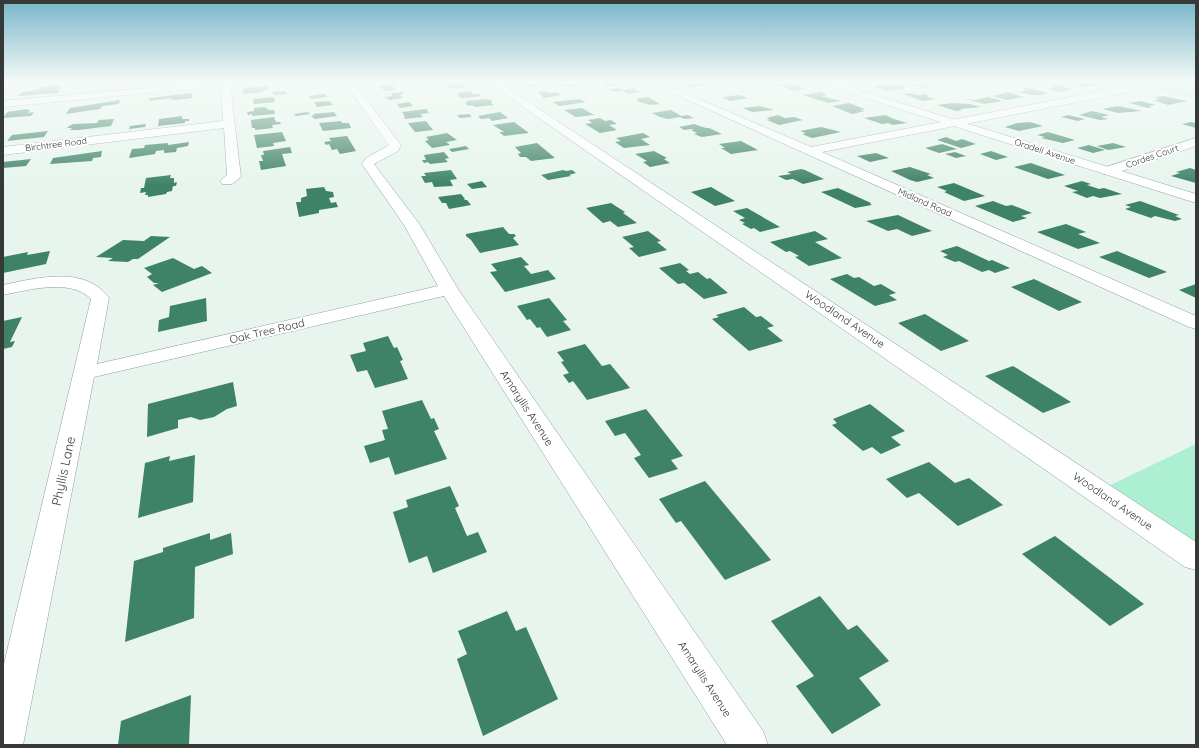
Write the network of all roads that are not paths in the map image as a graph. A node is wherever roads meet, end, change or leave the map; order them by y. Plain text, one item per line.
1 (229, 117) edge
2 (374, 117) edge
3 (545, 117) edge
4 (733, 117) edge
5 (938, 117) edge
6 (988, 117) edge
7 (957, 123) junction
8 (229, 124) junction
9 (1196, 142) edge
10 (3, 151) edge
11 (811, 151) junction
12 (1108, 171) junction
13 (226, 181) dead end
14 (1196, 200) edge
15 (449, 289) junction
16 (3, 290) edge
17 (1196, 323) edge
18 (85, 373) junction
19 (1196, 558) edge
20 (4, 745) edge
21 (749, 745) edge

1 - 8 street
2 - 15 street, Amaryllis Avenue
3 - 19 street, Woodland Avenue
4 - 11 street, Midland Road
5 - 7 street, Oradell Avenue
6 - 7 street
7 - 11 street
7 - 12 street, Oradell Avenue
8 - 10 street, Birchtree Road
8 - 13 street
9 - 12 street, Cordes Court
11 - 17 street, Midland Road
12 - 14 street, Oradell Avenue
15 - 18 street, Oak Tree Road
15 - 21 street, Amaryllis Avenue
16 - 18 street, Phyllis Lane
18 - 20 street, Phyllis Lane

